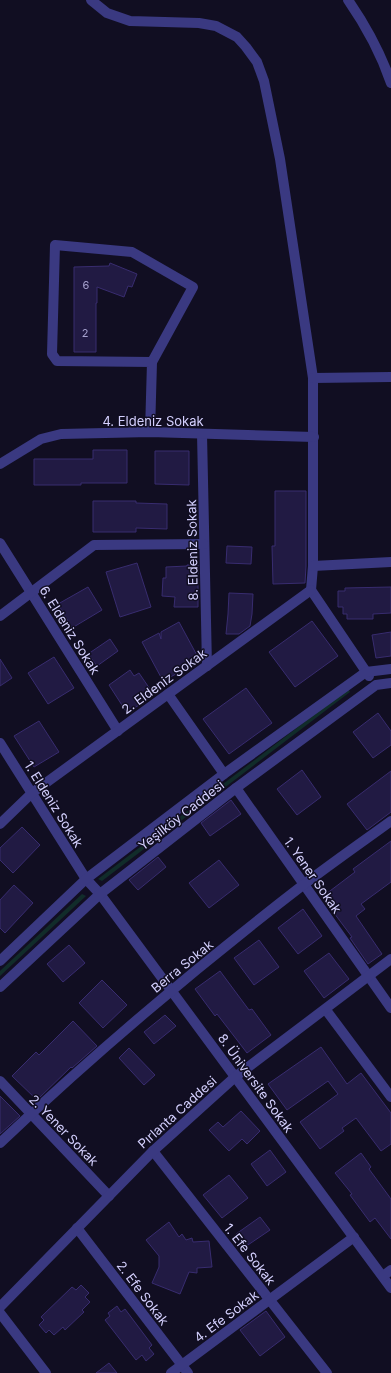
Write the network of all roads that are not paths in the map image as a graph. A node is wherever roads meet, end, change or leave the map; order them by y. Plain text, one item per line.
1 (91, 0) edge
2 (351, 1) edge
3 (388, 63) edge
4 (391, 83) edge
5 (152, 362) junction
6 (391, 377) edge
7 (313, 378) junction
8 (150, 432) junction
9 (202, 434) junction
10 (314, 437) junction
11 (0, 464) edge
12 (0, 543) edge
13 (204, 544) junction
14 (391, 562) edge
15 (313, 566) junction
16 (311, 590) junction
17 (31, 593) junction
18 (0, 616) edge
19 (207, 666) junction
20 (391, 669) edge
21 (366, 672) junction
22 (391, 683) edge
23 (376, 685) junction
24 (168, 694) junction
25 (118, 730) junction
26 (0, 743) edge
27 (224, 774) junction
28 (236, 788) junction
29 (32, 793) junction
30 (391, 821) edge
31 (0, 824) edge
32 (86, 879) junction
33 (304, 884) junction
34 (100, 894) junction
35 (391, 960) edge
36 (0, 962) edge
37 (369, 977) junction
38 (0, 987) edge
39 (171, 990) junction
40 (391, 1008) edge
41 (326, 1010) junction
42 (235, 1077) junction
43 (0, 1081) edge
44 (391, 1097) edge
45 (31, 1114) junction
46 (0, 1143) edge
47 (152, 1151) junction
48 (109, 1196) junction
49 (77, 1228) junction
50 (354, 1237) junction
51 (387, 1273) edge
52 (391, 1288) edge
53 (270, 1300) junction
54 (0, 1307) edge
55 (0, 1314) edge
56 (185, 1369) edge
57 (46, 1373) edge
58 (171, 1373) edge
59 (327, 1373) edge

1 - 7 street
2 - 3 street
3 - 4 street
5 - 5 street
5 - 8 street
6 - 7 street
7 - 10 street
8 - 9 street, 4. Eldeniz Sokak
8 - 11 street, 4. Eldeniz Sokak
9 - 10 street, 4. Eldeniz Sokak
9 - 13 street, 8. Eldeniz Sokak
10 - 15 street
12 - 17 street, 6. Eldeniz Sokak
13 - 17 street
13 - 19 street, 8. Eldeniz Sokak
14 - 15 street
15 - 16 street
16 - 19 street, 2. Eldeniz Sokak
16 - 21 street
17 - 18 street
17 - 25 street, 6. Eldeniz Sokak
19 - 24 street, 2. Eldeniz Sokak
20 - 21 street, Yeşilköy Caddesi
21 - 23 street
21 - 27 street, Yeşilköy Caddesi
22 - 23 street, Yeşilköy Caddesi
23 - 28 street, Yeşilköy Caddesi
24 - 25 street, 2. Eldeniz Sokak
24 - 27 street
25 - 29 street, 2. Eldeniz Sokak
26 - 29 street, 1. Eldeniz Sokak
27 - 32 street, Yeşilköy Caddesi
28 - 33 street, 1. Yener Sokak
28 - 34 street, Yeşilköy Caddesi
29 - 31 street, 2. Eldeniz Sokak
29 - 32 street, 1. Eldeniz Sokak
30 - 33 street, Berra Sokak
32 - 34 street, 1. Eldeniz Sokak
32 - 36 street, Yeşilköy Caddesi
33 - 37 street, 1. Yener Sokak
33 - 39 street, Berra Sokak
34 - 38 street, Yeşilköy Caddesi
34 - 39 street, 8. Üniversite Sokak
35 - 37 street, Pırlanta Caddesi
37 - 40 street, 1. Yener Sokak
37 - 41 street, Pırlanta Caddesi
39 - 42 street, 8. Üniversite Sokak
39 - 45 street, Berra Sokak
41 - 42 street, Pırlanta Caddesi
41 - 44 street
42 - 47 street, Pırlanta Caddesi
42 - 50 street, 8. Üniversite Sokak
43 - 45 street, 2. Yener Sokak
45 - 46 street, Berra Sokak
45 - 48 street, 2. Yener Sokak
47 - 48 street, Pırlanta Caddesi
47 - 53 street, 1. Efe Sokak
48 - 49 street, Pırlanta Caddesi
49 - 54 street, Pırlanta Caddesi
49 - 56 street, 2. Efe Sokak
50 - 51 street, 8. Üniversite Sokak
50 - 53 street, 4. Efe Sokak
51 - 52 street, 8. Üniversite Sokak
53 - 56 street, 4. Efe Sokak
53 - 59 street, 1. Efe Sokak
55 - 57 street
56 - 58 street, 4. Efe Sokak

